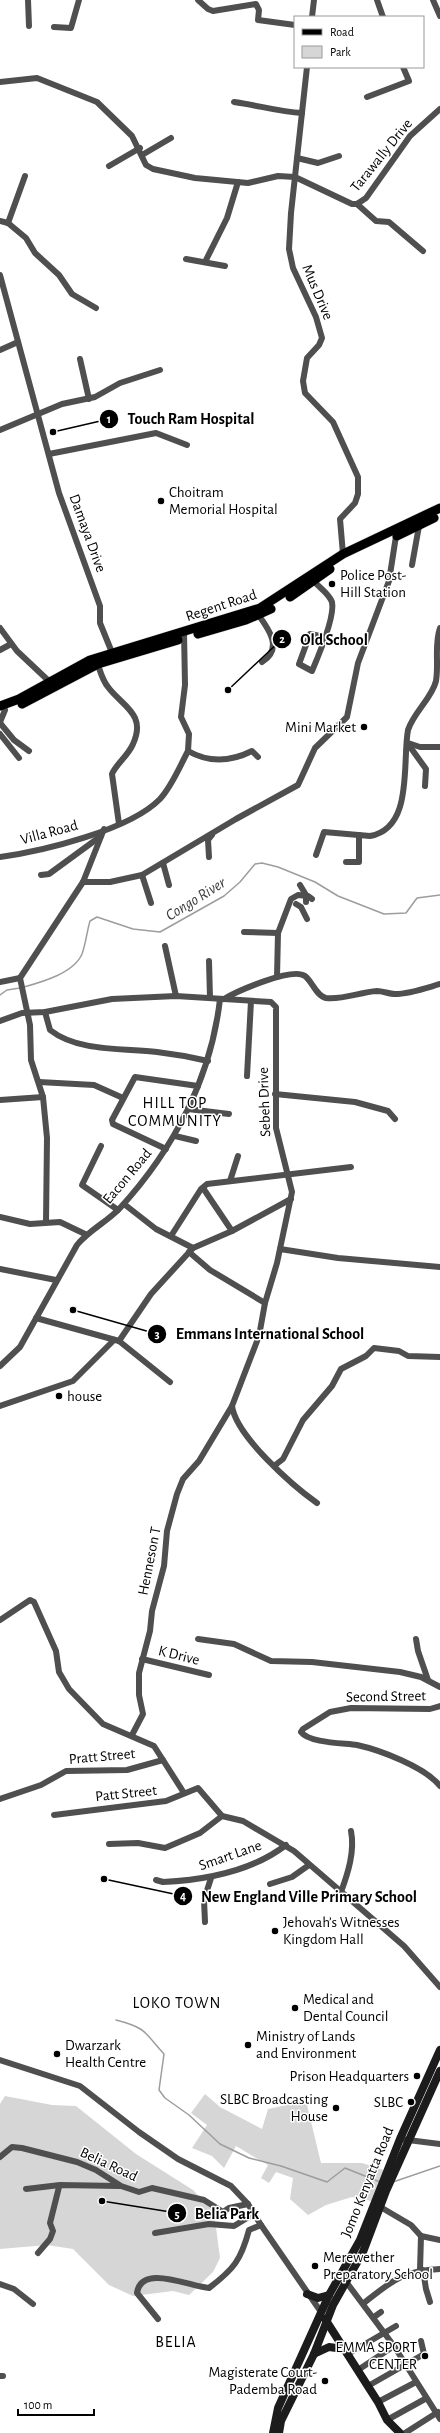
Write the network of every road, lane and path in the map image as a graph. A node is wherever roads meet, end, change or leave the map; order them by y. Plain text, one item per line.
1 (28, 0) edge
2 (79, 0) edge
3 (198, 0) edge
4 (314, 0) edge
5 (377, 0) edge
6 (434, 0) edge
7 (312, 16) edge
8 (383, 16) edge
9 (440, 16) edge
10 (294, 24) edge
11 (29, 26) dead end
12 (54, 27) dead end
13 (307, 68) edge
14 (403, 68) edge
15 (0, 82) edge
16 (367, 97) dead end
17 (234, 102) dead end
18 (440, 109) edge
19 (302, 112) junction
20 (171, 138) dead end
21 (141, 152) junction
22 (339, 156) dead end
23 (297, 158) junction
24 (109, 166) dead end
25 (24, 176) dead end
26 (295, 177) junction
27 (238, 182) junction
28 (357, 204) junction
29 (0, 221) edge
30 (8, 223) junction
31 (423, 251) dead end
32 (186, 259) dead end
33 (205, 262) junction
34 (225, 266) dead end
35 (0, 275) edge
36 (96, 308) dead end
37 (18, 342) junction
38 (0, 350) edge
39 (80, 359) dead end
40 (160, 370) dead end
41 (89, 399) junction
42 (39, 415) junction
43 (0, 430) edge
44 (187, 445) dead end
45 (49, 454) junction
46 (440, 508) edge
47 (440, 515) edge
48 (419, 526) junction
49 (396, 536) junction
50 (343, 554) junction
51 (412, 565) dead end
52 (312, 579) junction
53 (257, 613) junction
54 (0, 628) edge
55 (440, 628) edge
56 (184, 635) junction
57 (325, 637) junction
58 (11, 644) junction
59 (439, 649) edge
60 (0, 650) edge
61 (113, 656) junction
62 (97, 661) junction
63 (262, 662) dead end
64 (52, 684) junction
65 (2, 709) edge
66 (0, 722) edge
67 (0, 734) edge
68 (407, 743) junction
69 (440, 747) edge
70 (30, 751) dead end
71 (188, 751) junction
72 (258, 757) dead end
73 (19, 758) dead end
74 (425, 786) dead end
75 (119, 824) junction
76 (215, 832) junction
77 (103, 833) junction
78 (359, 835) junction
79 (316, 855) dead end
80 (0, 857) edge
81 (209, 857) dead end
82 (346, 862) dead end
83 (163, 863) junction
84 (41, 875) dead end
85 (142, 875) junction
86 (83, 882) junction
87 (169, 885) dead end
88 (300, 885) dead end
89 (308, 902) junction
90 (151, 903) dead end
91 (296, 904) dead end
92 (244, 932) dead end
93 (278, 933) junction
94 (165, 946) dead end
95 (209, 961) dead end
96 (277, 977) junction
97 (20, 981) junction
98 (0, 982) edge
99 (440, 984) edge
100 (176, 996) junction
101 (210, 998) junction
102 (222, 999) junction
103 (251, 1001) junction
104 (45, 1012) junction
105 (27, 1013) junction
106 (0, 1021) edge
107 (208, 1060) junction
108 (247, 1076) dead end
109 (39, 1082) junction
110 (198, 1086) junction
111 (276, 1094) junction
112 (43, 1097) junction
113 (123, 1098) junction
114 (0, 1100) edge
115 (188, 1109) junction
116 (229, 1114) dead end
117 (395, 1119) dead end
118 (175, 1136) junction
119 (196, 1141) dead end
120 (101, 1146) dead end
121 (166, 1149) junction
122 (238, 1156) dead end
123 (351, 1166) dead end
124 (287, 1174) junction
125 (230, 1182) junction
126 (203, 1188) junction
127 (291, 1200) junction
128 (124, 1204) junction
129 (118, 1210) junction
130 (0, 1217) edge
131 (46, 1222) junction
132 (232, 1231) junction
133 (85, 1234) junction
134 (171, 1236) junction
135 (280, 1249) junction
136 (191, 1250) junction
137 (440, 1267) edge
138 (0, 1269) edge
139 (56, 1280) junction
140 (265, 1303) junction
141 (36, 1318) junction
142 (117, 1340) junction
143 (440, 1357) edge
144 (0, 1366) edge
145 (170, 1382) dead end
146 (0, 1406) edge
147 (232, 1406) junction
148 (274, 1466) junction
149 (317, 1503) dead end
150 (0, 1620) edge
151 (198, 1639) dead end
152 (416, 1639) dead end
153 (142, 1659) junction
154 (208, 1675) dead end
155 (428, 1680) junction
156 (440, 1688) edge
157 (440, 1706) edge
158 (132, 1735) junction
159 (163, 1760) junction
160 (440, 1786) edge
161 (184, 1793) junction
162 (0, 1799) edge
163 (54, 1815) dead end
164 (222, 1816) junction
165 (351, 1831) dead end
166 (109, 1844) dead end
167 (286, 1845) junction
168 (309, 1865) junction
169 (210, 1878) junction
170 (156, 1880) dead end
171 (270, 1884) dead end
172 (341, 1892) junction
173 (205, 1922) dead end
174 (440, 1987) edge
175 (440, 2050) edge
176 (0, 2060) edge
177 (440, 2071) edge
178 (404, 2140) junction
179 (440, 2144) edge
180 (0, 2157) edge
181 (121, 2186) junction
182 (59, 2187) junction
183 (26, 2189) dead end
184 (248, 2204) junction
185 (376, 2205) junction
186 (255, 2213) junction
187 (261, 2225) junction
188 (156, 2233) dead end
189 (421, 2236) junction
190 (440, 2240) edge
191 (38, 2253) dead end
192 (350, 2259) junction
193 (358, 2263) junction
194 (440, 2269) edge
195 (422, 2270) junction
196 (344, 2278) junction
197 (0, 2284) edge
198 (307, 2294) junction
199 (329, 2295) junction
200 (430, 2302) dead end
201 (364, 2303) junction
202 (33, 2304) dead end
203 (321, 2312) junction
204 (382, 2312) dead end
205 (374, 2317) junction
206 (158, 2319) dead end
207 (326, 2322) junction
208 (396, 2326) dead end
209 (384, 2333) junction
210 (421, 2341) dead end
211 (394, 2346) junction
212 (346, 2352) junction
213 (314, 2354) junction
214 (405, 2365) junction
215 (356, 2366) junction
216 (416, 2382) junction
217 (368, 2386) junction
218 (426, 2399) junction
219 (378, 2402) junction
220 (437, 2412) junction
221 (387, 2420) junction
222 (440, 2420) edge
223 (273, 2433) edge
224 (279, 2433) edge
225 (400, 2433) edge
226 (405, 2433) edge

1 - 11 street
2 - 12 street
3 - 10 street
4 - 7 street
5 - 8 street
6 - 9 street
13 - 19 street
14 - 16 street
15 - 21 street
17 - 19 street
18 - 28 street, Tarawally Drive
19 - 23 street
20 - 21 street
21 - 24 street
21 - 27 street, Tarawally Drive
22 - 23 street
23 - 26 street
25 - 30 street
26 - 27 street, Tarawally Drive
26 - 28 street, Tarawally Drive
26 - 50 street, Mus Drive
27 - 33 street
28 - 31 street
29 - 30 street
30 - 36 street
32 - 33 street
33 - 34 street
35 - 37 street, Damaya Drive
37 - 38 street
37 - 42 street, Damaya Drive
39 - 41 street
40 - 41 street
41 - 42 street
42 - 43 street
42 - 45 street, Damaya Drive
44 - 45 street
45 - 61 street, Damaya Drive
46 - 50 main road, Regent Road
47 - 48 main road, Regent Road
48 - 49 main road, Regent Road
48 - 51 street
49 - 52 main road, Regent Road
49 - 76 street
50 - 52 main road, Regent Road
52 - 53 main road, Regent Road
52 - 57 street
53 - 56 main road, Regent Road
53 - 63 street
54 - 58 street
55 - 59 street
56 - 61 main road, Regent Road
56 - 71 street
57 - 57 street
58 - 60 street
58 - 64 street
59 - 68 street
61 - 62 main road, Regent Road
62 - 64 main road, Regent Road
62 - 75 street
64 - 65 main road, Regent Road
65 - 66 street
66 - 70 street
67 - 73 street
68 - 69 street
68 - 74 street
68 - 78 street
71 - 72 street
71 - 75 street, Villa Road
75 - 77 street, Villa Road
76 - 81 street
76 - 83 street
77 - 80 street, Villa Road
77 - 84 street
77 - 86 street
78 - 79 street
78 - 82 street
83 - 85 street
83 - 87 street
85 - 86 street
85 - 90 street
86 - 97 street
88 - 89 street
89 - 91 street
89 - 93 street
92 - 93 street
93 - 96 street
94 - 100 street
95 - 101 street
96 - 99 street
96 - 102 street
97 - 98 street
97 - 105 street
100 - 101 street, Sebeh Drive
100 - 104 street, Sebeh Drive
101 - 102 street, Sebeh Drive
102 - 103 street, Sebeh Drive
102 - 107 street, Eacon Road
103 - 108 street
103 - 111 street, Sebeh Drive
104 - 105 street, Sebeh Drive
104 - 107 street
105 - 106 street, Sebeh Drive
105 - 109 street
107 - 110 street, Eacon Road
109 - 112 street
109 - 113 street
110 - 113 street
110 - 115 street, Eacon Road
111 - 117 street
111 - 124 street, Sebeh Drive
112 - 114 street
112 - 131 street
113 - 121 street
115 - 116 street
115 - 118 street, Eacon Road
118 - 119 street
118 - 121 street, Eacon Road
120 - 129 street
121 - 128 street, Eacon Road
122 - 125 street
123 - 124 street
124 - 125 street
124 - 127 street, Sebeh Drive
125 - 126 street
126 - 132 street
126 - 134 street
127 - 132 street
127 - 135 street, Sebeh Drive
128 - 129 street, Eacon Road
128 - 134 street
129 - 133 street, Eacon Road
130 - 131 street
131 - 133 street
132 - 136 street
133 - 139 street, Eacon Road
134 - 136 street
135 - 137 street
135 - 140 street, Sebeh Drive
136 - 140 street
136 - 142 street
138 - 139 street
139 - 141 street, Eacon Road
140 - 147 street, Sebeh Drive
141 - 142 street
141 - 144 street, Eacon Road
142 - 145 street
142 - 146 street
143 - 148 street
147 - 148 street
147 - 153 street, Henneson T
148 - 149 street
150 - 158 street, Pratt Street
151 - 155 street, Second Street
152 - 155 street
153 - 154 street, K Drive
153 - 158 street, Henneson T
155 - 156 street, Second Street
157 - 160 street, Second Street
158 - 159 street, Pratt Street
159 - 161 street, Pratt Street
159 - 162 street, Pratt Street
161 - 163 street, Patt Street
161 - 164 street, Patt Street
164 - 166 street
164 - 167 street
165 - 172 street
167 - 168 street
167 - 169 street, Smart Lane
168 - 171 street
168 - 172 street
169 - 170 street, Smart Lane
169 - 173 street
172 - 174 street
175 - 178 main road, Jomo Kenyatta Road
176 - 184 street
177 - 178 main road, Jomo Kenyatta Road
178 - 179 street
178 - 185 main road, Jomo Kenyatta Road
180 - 181 street, Belia Road
181 - 182 street
181 - 184 street, Belia Road
182 - 183 street
182 - 191 street
184 - 186 street
185 - 189 street
185 - 192 main road, Jomo Kenyatta Road
185 - 193 main road, Jomo Kenyatta Road
186 - 187 street
186 - 188 street
187 - 198 street
187 - 206 street
189 - 190 street
189 - 195 street
192 - 193 main road
192 - 196 main road, Jomo Kenyatta Road
193 - 196 main road, Jomo Kenyatta Road
194 - 195 street
195 - 200 street
195 - 201 street
196 - 199 main road, Jomo Kenyatta Road
196 - 201 street
196 - 207 main road, Jomo Kenyatta Road
197 - 202 street
198 - 199 main road
198 - 203 street
199 - 203 main road, Jomo Kenyatta Road
201 - 205 street
203 - 207 main road
203 - 223 main road, Jomo Kenyatta Road
204 - 205 street
205 - 209 street
207 - 212 main road
207 - 213 main road, Jomo Kenyatta Road
208 - 209 street
209 - 211 street
209 - 212 street
210 - 214 street
211 - 214 street
211 - 215 street
212 - 213 main road
212 - 215 main road
213 - 224 main road, Jomo Kenyatta Road
214 - 216 street
214 - 217 street
215 - 217 main road
216 - 218 street
216 - 219 street
217 - 219 main road
218 - 220 street
218 - 221 street
219 - 221 main road
220 - 222 street
220 - 226 street
221 - 225 main road

